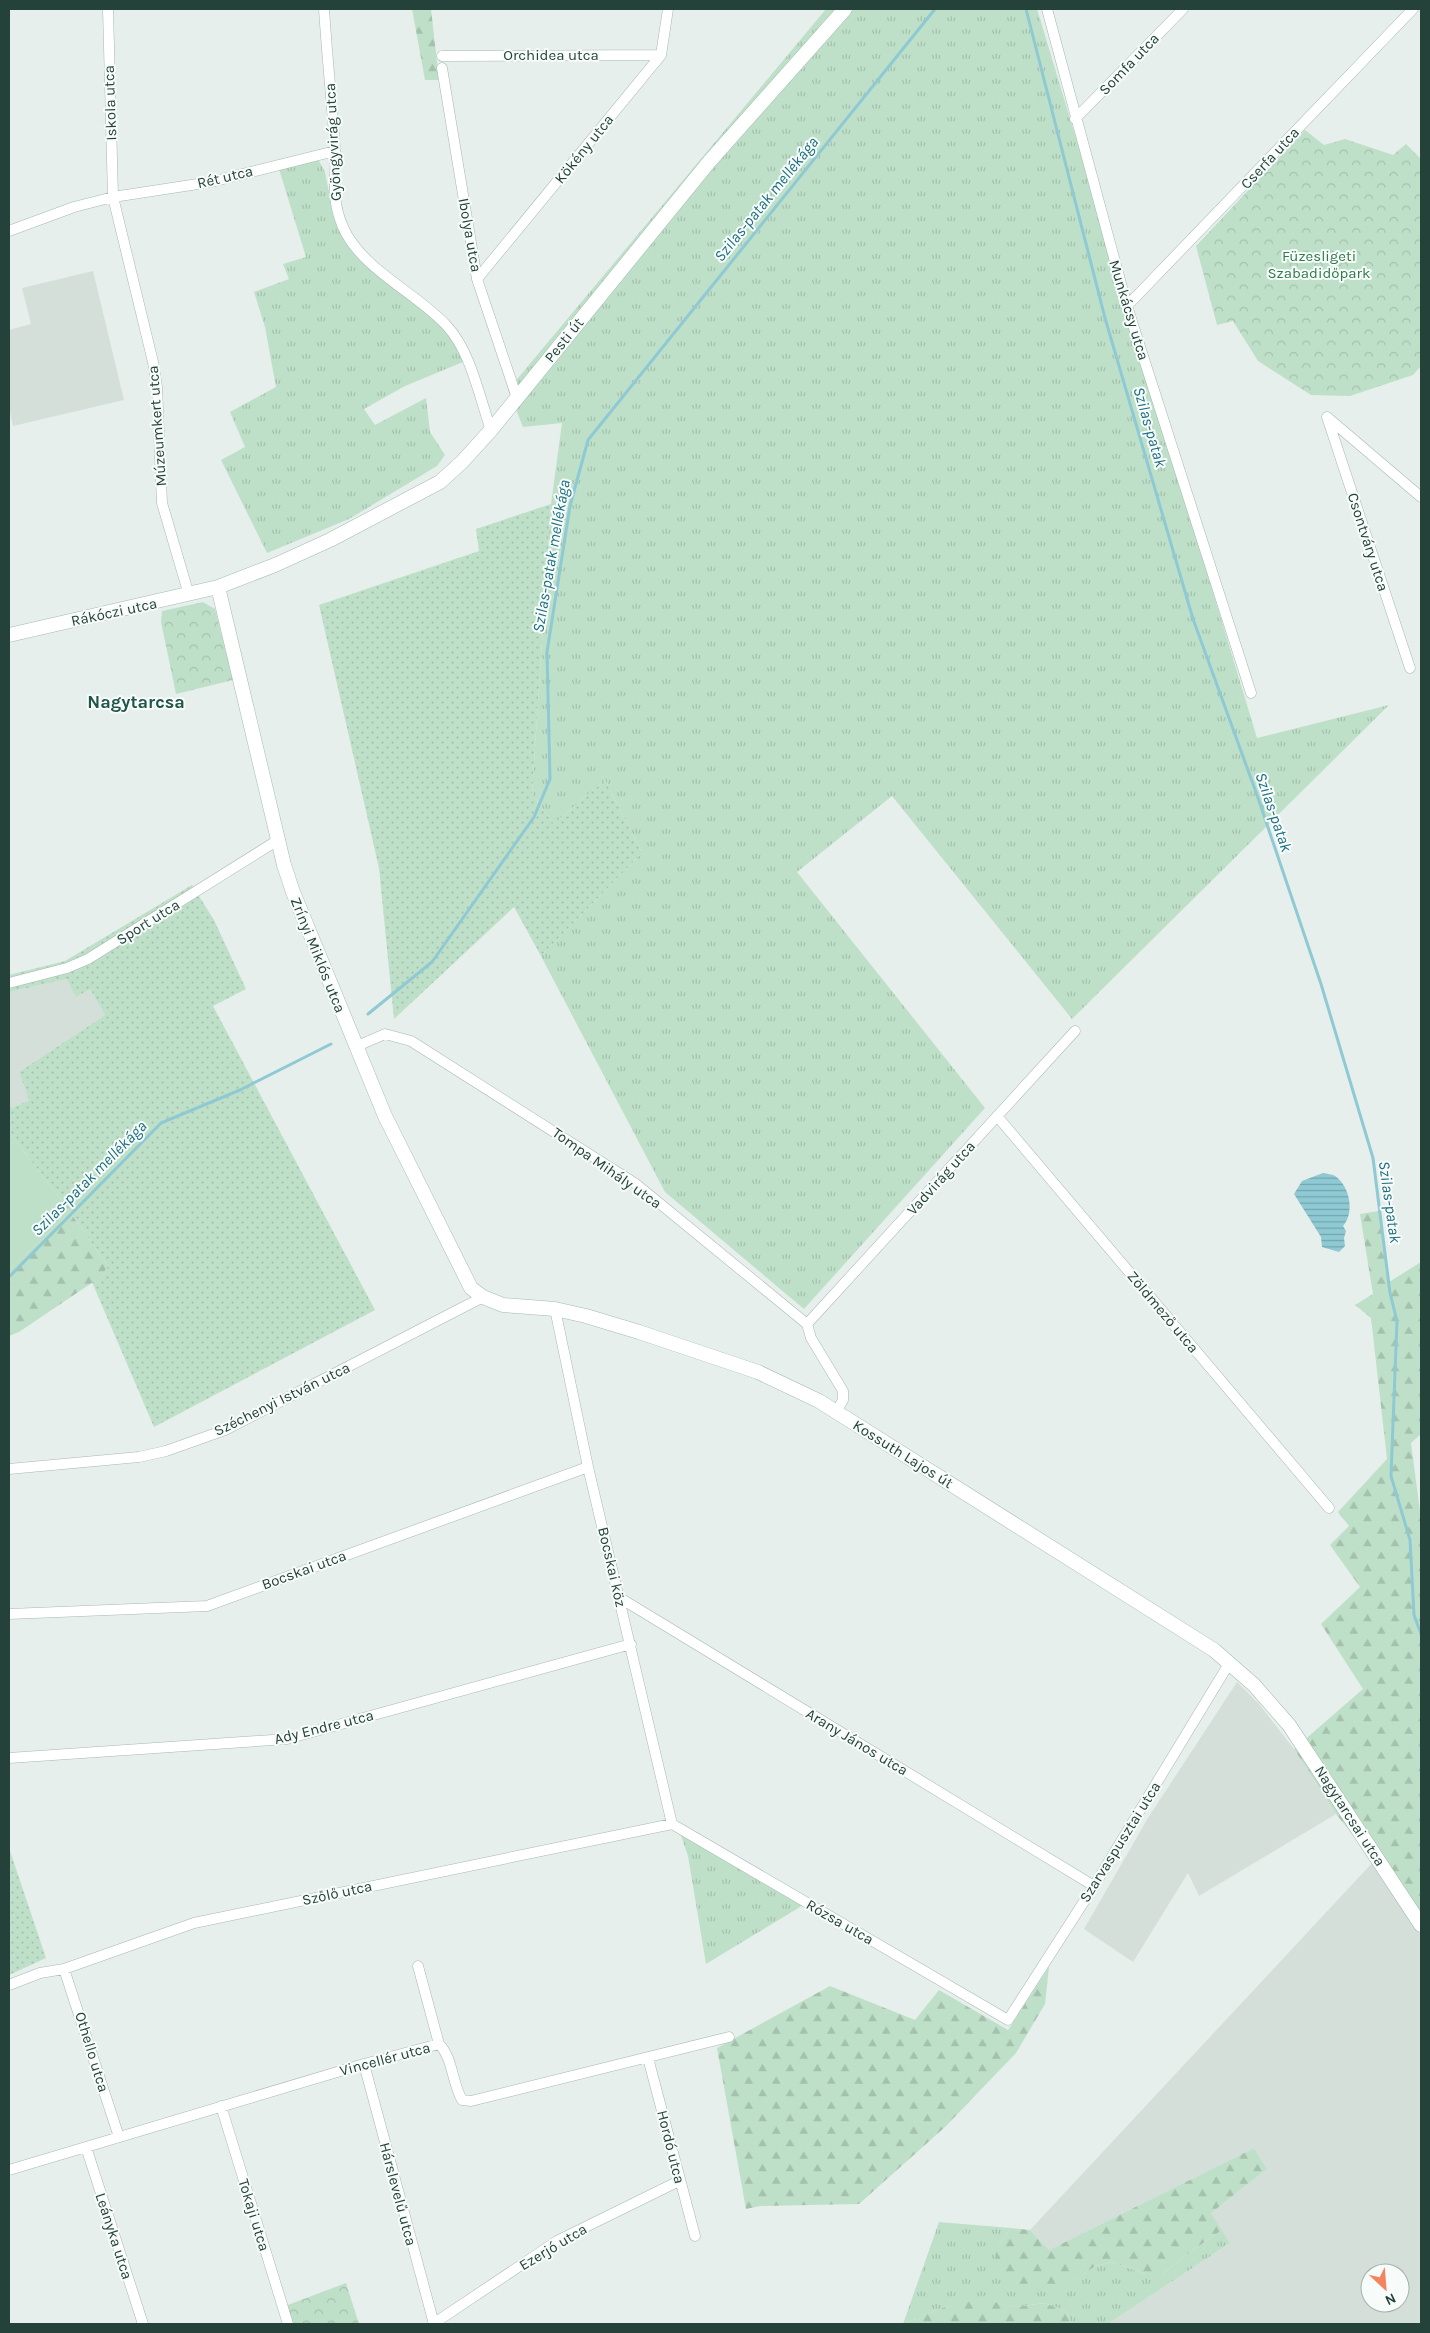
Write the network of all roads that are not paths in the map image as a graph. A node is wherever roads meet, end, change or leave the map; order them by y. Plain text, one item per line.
1 (108, 9) edge
2 (324, 9) edge
3 (668, 9) edge
4 (844, 9) edge
5 (1047, 9) edge
6 (1183, 9) edge
7 (1413, 9) edge
8 (661, 54) junction
9 (442, 56) dead end
10 (442, 68) dead end
11 (1075, 119) junction
12 (335, 151) junction
13 (113, 197) junction
14 (9, 231) edge
15 (477, 279) junction
16 (1127, 306) junction
17 (517, 398) junction
18 (491, 430) junction
19 (1421, 497) edge
20 (218, 587) junction
21 (189, 595) junction
22 (9, 635) edge
23 (1410, 668) dead end
24 (1251, 693) dead end
25 (278, 840) junction
26 (9, 983) edge
27 (1075, 1031) dead end
28 (354, 1044) junction
29 (998, 1116) junction
30 (483, 1298) junction
31 (555, 1310) junction
32 (807, 1324) junction
33 (836, 1412) junction
34 (588, 1467) junction
35 (9, 1469) edge
36 (1329, 1508) dead end
37 (620, 1598) junction
38 (9, 1614) edge
39 (631, 1644) junction
40 (1230, 1662) junction
41 (1276, 1708) joint
42 (9, 1758) edge
43 (672, 1824) junction
44 (1094, 1886) junction
45 (1421, 1925) edge
46 (418, 1966) dead end
47 (64, 1969) junction
48 (9, 1985) edge
49 (1008, 2020) joint
50 (729, 2037) dead end
51 (440, 2044) junction
52 (648, 2058) junction
53 (364, 2064) junction
54 (221, 2106) junction
55 (119, 2137) junction
56 (86, 2147) junction
57 (9, 2170) edge
58 (680, 2181) junction
59 (695, 2236) dead end
60 (143, 2324) edge
61 (288, 2324) edge
62 (433, 2324) edge

1 - 13 street, Iskola utca
2 - 12 street, Gyöngyvirág utca
3 - 8 street
4 - 17 main road, Pesti út
5 - 11 street, Munkácsy utca
6 - 11 street, Somfa utca
7 - 16 street, Cserfa utca
8 - 9 street, Orchidea utca
8 - 15 street, Kökény utca
10 - 15 street, Ibolya utca
11 - 16 street, Munkácsy utca
12 - 13 street, Rét utca
12 - 18 street, Gyöngyvirág utca
13 - 14 street, Rét utca
13 - 21 street, Múzeumkert utca
15 - 17 street, Ibolya utca
16 - 24 street, Munkácsy utca
17 - 18 main road, Pesti út
18 - 20 main road, Pesti út
19 - 23 street, Csontváry utca
20 - 21 main road, Rákóczi utca
20 - 25 main road, Zrínyi Miklós utca
21 - 22 main road, Rákóczi utca
25 - 26 street, Sport utca
25 - 28 main road, Zrínyi Miklós utca
27 - 29 street, Vadvirág utca
28 - 30 main road, Zrínyi Miklós utca
28 - 32 street, Tompa Mihály utca
29 - 32 street, Vadvirág utca
29 - 36 street, Zöldmező utca
30 - 31 main road, Kossuth Lajos út
30 - 35 street, Széchenyi István utca
31 - 33 main road, Kossuth Lajos út
31 - 34 street, Bocskai köz
32 - 33 street, Tompa Mihály utca
33 - 40 main road, Kossuth Lajos út
34 - 37 street, Bocskai köz
34 - 38 street, Bocskai utca
37 - 39 street, Bocskai köz
37 - 44 street, Arany János utca
39 - 42 street, Ady Endre utca
39 - 43 street, Bocskai köz
40 - 41 main road, Kossuth Lajos út
40 - 44 street, Szarvaspusztai utca
41 - 45 main road, Nagytarcsai utca
43 - 47 street, Szőlő utca
43 - 49 street, Rózsa utca
44 - 49 street, Szarvaspusztai utca
46 - 51 street
47 - 48 street, Szőlő utca
47 - 55 street, Othello utca
50 - 52 street, Vincellér utca
51 - 52 street, Vincellér utca
51 - 53 street, Vincellér utca
52 - 58 street, Hordó utca
53 - 54 street, Vincellér utca
53 - 62 street, Hárslevelű utca
54 - 55 street, Vincellér utca
54 - 61 street, Tokaji utca
55 - 56 street, Vincellér utca
56 - 57 street, Vincellér utca
56 - 60 street, Leányka utca
58 - 59 street, Hordó utca
58 - 62 street, Ezerjó utca

